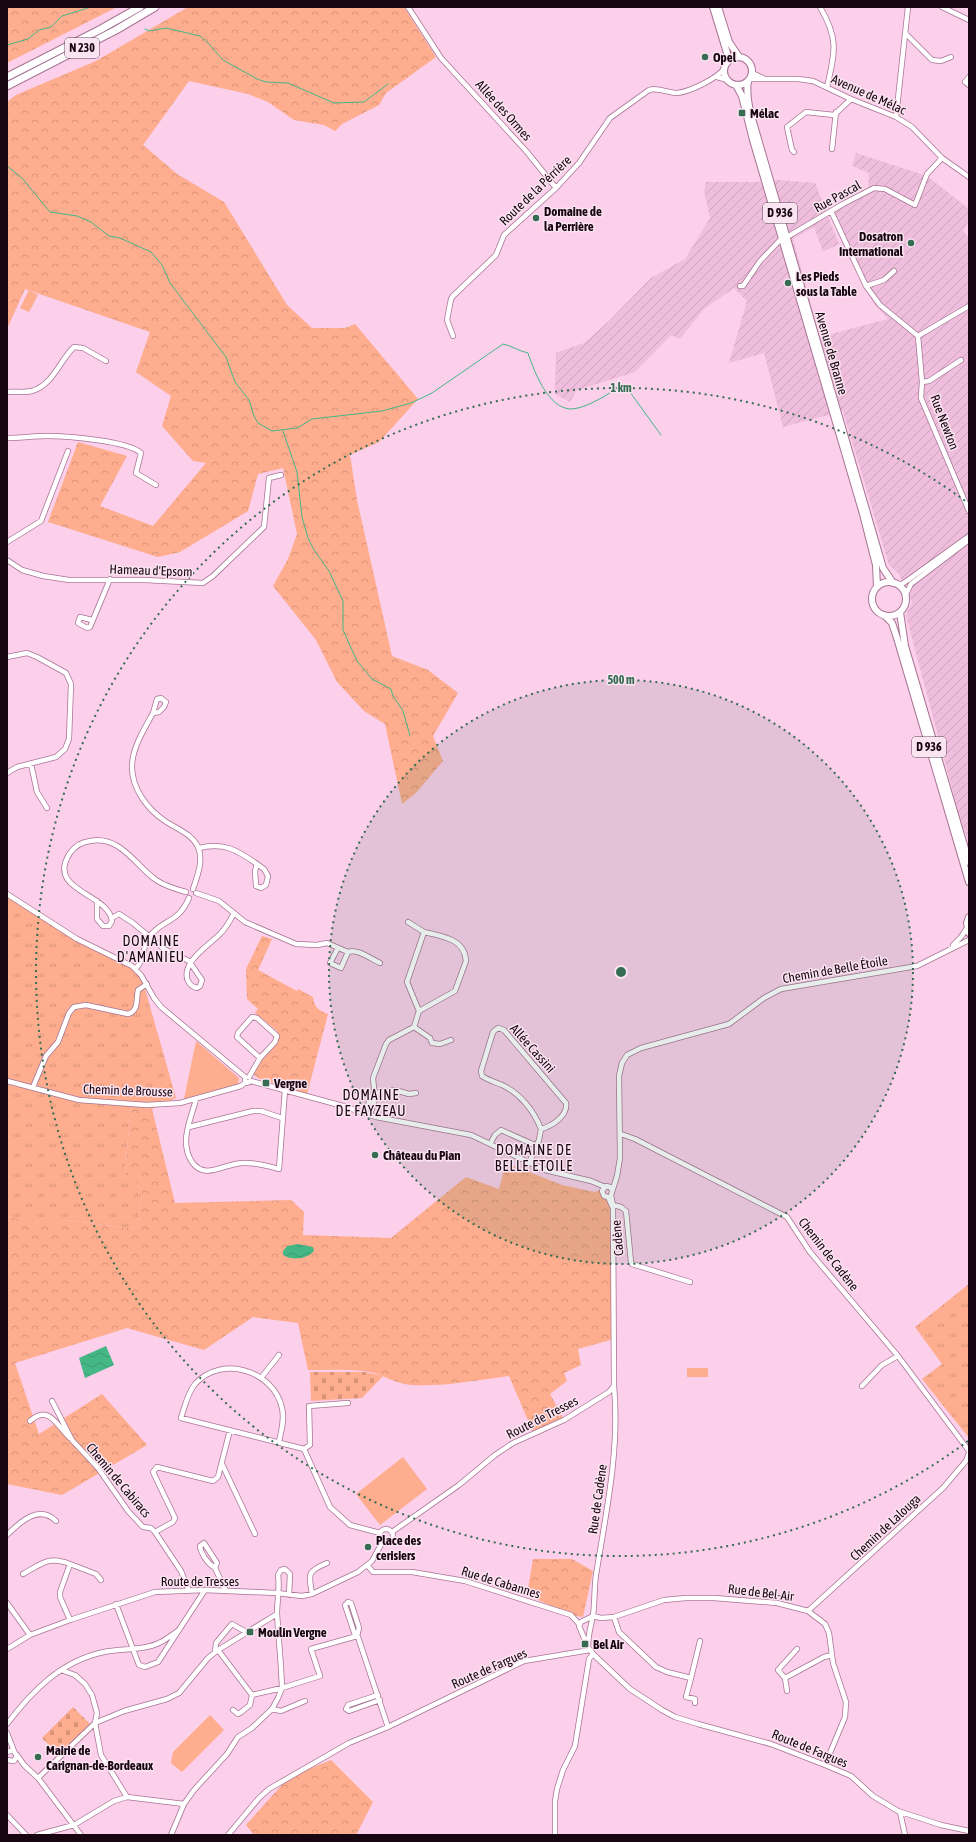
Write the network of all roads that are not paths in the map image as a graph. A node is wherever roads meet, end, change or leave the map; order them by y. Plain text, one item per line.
1 (140, 7) edge
2 (155, 7) edge
3 (408, 7) edge
4 (713, 7) edge
5 (718, 7) edge
6 (820, 7) edge
7 (908, 7) edge
8 (944, 7) edge
9 (969, 20) edge
10 (905, 34) junction
11 (739, 57) junction
12 (951, 57) dead end
13 (726, 65) junction
14 (752, 73) junction
15 (7, 77) edge
16 (717, 77) junction
17 (969, 77) edge
18 (765, 78) junction
19 (728, 80) junction
20 (749, 80) junction
21 (736, 84) junction
22 (969, 85) edge
23 (7, 86) edge
24 (827, 87) junction
25 (851, 99) junction
26 (836, 112) junction
27 (896, 117) junction
28 (832, 149) dead end
29 (794, 152) dead end
30 (942, 158) junction
31 (969, 169) edge
32 (967, 176) edge
33 (556, 188) junction
34 (831, 211) junction
35 (784, 237) junction
36 (894, 271) dead end
37 (740, 286) dead end
38 (866, 286) junction
39 (969, 306) edge
40 (453, 336) dead end
41 (918, 336) junction
42 (961, 360) dead end
43 (106, 361) dead end
44 (922, 382) junction
45 (7, 392) edge
46 (7, 438) edge
47 (68, 451) dead end
48 (281, 475) dead end
49 (156, 485) dead end
50 (969, 511) edge
51 (969, 536) edge
52 (969, 540) edge
53 (7, 542) edge
54 (7, 560) edge
55 (110, 579) junction
56 (894, 583) junction
57 (877, 587) junction
58 (905, 596) junction
59 (900, 612) junction
60 (884, 615) junction
61 (92, 620) dead end
62 (7, 657) edge
63 (153, 713) dead end
64 (31, 764) junction
65 (7, 773) edge
66 (48, 808) dead end
67 (199, 848) junction
68 (969, 862) edge
69 (257, 864) junction
70 (969, 882) edge
71 (193, 889) junction
72 (186, 892) junction
73 (196, 893) junction
74 (7, 894) edge
75 (189, 898) junction
76 (97, 901) junction
77 (234, 913) junction
78 (969, 917) edge
79 (112, 918) junction
80 (408, 922) dead end
81 (968, 930) edge
82 (424, 932) junction
83 (149, 937) junction
84 (969, 940) edge
85 (338, 948) junction
86 (947, 950) junction
87 (348, 952) junction
88 (191, 963) junction
89 (380, 963) dead end
90 (136, 968) junction
91 (147, 984) junction
92 (419, 1011) junction
93 (414, 1027) junction
94 (451, 1040) dead end
95 (260, 1058) junction
96 (248, 1079) junction
97 (7, 1081) edge
98 (33, 1087) junction
99 (285, 1090) junction
100 (375, 1093) junction
101 (416, 1093) dead end
102 (196, 1099) junction
103 (367, 1114) junction
104 (282, 1118) junction
105 (189, 1127) junction
106 (541, 1129) junction
107 (621, 1134) junction
108 (490, 1144) junction
109 (537, 1146) junction
110 (529, 1163) junction
111 (615, 1181) junction
112 (596, 1184) junction
113 (606, 1186) junction
114 (602, 1191) junction
115 (610, 1194) junction
116 (613, 1205) junction
117 (690, 1282) dead end
118 (279, 1355) dead end
119 (898, 1356) junction
120 (261, 1378) junction
121 (614, 1386) junction
122 (862, 1386) dead end
123 (52, 1400) dead end
124 (348, 1404) dead end
125 (30, 1421) dead end
126 (230, 1430) junction
127 (72, 1440) junction
128 (279, 1442) junction
129 (304, 1449) junction
130 (969, 1452) edge
131 (222, 1464) junction
132 (56, 1521) dead end
133 (155, 1532) junction
134 (392, 1532) junction
135 (380, 1533) junction
136 (7, 1534) edge
137 (255, 1534) dead end
138 (383, 1541) junction
139 (327, 1563) dead end
140 (70, 1564) junction
141 (367, 1565) junction
142 (215, 1568) junction
143 (23, 1574) dead end
144 (101, 1580) dead end
145 (189, 1590) junction
146 (205, 1590) junction
147 (226, 1591) junction
148 (277, 1593) junction
149 (312, 1594) junction
150 (289, 1595) junction
151 (7, 1603) edge
152 (116, 1604) junction
153 (808, 1611) junction
154 (277, 1614) junction
155 (593, 1616) junction
156 (614, 1616) junction
157 (70, 1620) junction
158 (585, 1621) junction
159 (579, 1624) junction
160 (589, 1627) junction
161 (179, 1630) junction
162 (582, 1631) junction
163 (246, 1632) junction
164 (30, 1635) junction
165 (356, 1635) junction
166 (700, 1641) dead end
167 (133, 1648) junction
168 (7, 1649) edge
169 (797, 1649) dead end
170 (217, 1651) junction
171 (590, 1651) junction
172 (832, 1655) junction
173 (61, 1670) junction
174 (690, 1678) junction
175 (785, 1678) junction
176 (282, 1688) junction
177 (787, 1691) dead end
178 (252, 1695) junction
179 (378, 1695) junction
180 (305, 1700) dead end
181 (380, 1700) junction
182 (695, 1703) dead end
183 (272, 1708) junction
184 (233, 1710) dead end
185 (95, 1723) junction
186 (7, 1724) edge
187 (388, 1728) junction
188 (7, 1733) edge
189 (10, 1740) junction
190 (7, 1751) edge
191 (16, 1753) junction
192 (9, 1761) edge
193 (24, 1765) junction
194 (825, 1765) junction
195 (38, 1778) junction
196 (127, 1797) junction
197 (184, 1804) junction
198 (900, 1812) junction
199 (7, 1815) edge
200 (74, 1825) junction
201 (969, 1831) edge
202 (26, 1835) edge
203 (37, 1835) edge
204 (81, 1835) edge
205 (172, 1835) edge
206 (228, 1835) edge
207 (555, 1835) edge
208 (905, 1835) edge

1 - 15 highway, N 230
2 - 23 highway, N 230
3 - 33 street, Allée des Ormes
4 - 13 main road
5 - 11 main road
6 - 24 street
7 - 10 street
8 - 9 street
10 - 12 street
10 - 27 street
11 - 13 main road
11 - 14 main road
13 - 16 street
13 - 19 main road
14 - 18 street, Avenue de Mélac
14 - 20 main road
16 - 19 street
16 - 33 street, Route de la Pérrière
17 - 22 street
18 - 20 street, Avenue de Mélac
18 - 24 street, Avenue de Mélac
19 - 21 main road
20 - 21 main road
20 - 35 main road, Avenue de Branne / D 936
21 - 35 main road, Avenue de Branne / D 936
24 - 25 street, Avenue de Mélac
25 - 26 street
25 - 27 street, Avenue de Mélac
26 - 28 street
26 - 29 street
27 - 30 street, Avenue de Mélac
30 - 32 street, Avenue de Mélac
30 - 34 street, Rue Pascal
31 - 32 street
33 - 40 street, Route de la Pérrière
34 - 35 street, Rue Pascal
34 - 38 street
35 - 37 street, Rue Pascal
35 - 56 main road, Avenue de Branne / D 936
35 - 57 main road, Avenue de Branne / D 936
36 - 38 street
38 - 41 street
39 - 41 street
41 - 44 street, Rue Newton
42 - 44 street
43 - 45 street
44 - 50 street, Rue Newton
46 - 49 street
47 - 53 street
48 - 55 street, Hameau d'Epsom
51 - 56 street
52 - 58 street
54 - 55 street, Hameau d'Epsom
55 - 61 street
56 - 57 main road
56 - 58 main road
57 - 60 main road
58 - 59 main road
59 - 60 main road
59 - 68 main road, D 936
60 - 70 main road, D 936
62 - 64 street
63 - 67 street
64 - 65 street
64 - 66 street
67 - 69 street
67 - 71 street
69 - 69 street
71 - 72 street
71 - 73 street
72 - 75 street
72 - 76 street
73 - 75 street
73 - 77 street
74 - 90 street
75 - 83 street
76 - 79 street
76 - 79 street
77 - 85 street
77 - 88 street
78 - 81 main road
79 - 83 street
80 - 82 street
81 - 86 street, Chemin de Belle Étoile
82 - 92 street
82 - 92 street
83 - 88 street
83 - 90 street
84 - 86 street, Chemin de Belle Étoile
85 - 87 street
85 - 87 street
86 - 107 street, Chemin de Belle Étoile
87 - 89 street
88 - 88 street
90 - 91 street
91 - 96 street
91 - 98 street
92 - 93 street
93 - 94 street
93 - 100 street
95 - 95 street
95 - 96 street
96 - 99 street
96 - 102 street, Chemin de Brousse
97 - 98 street, Chemin de Brousse
98 - 102 street, Chemin de Brousse
99 - 103 street
99 - 104 street
100 - 101 street
100 - 103 street
102 - 105 street
103 - 108 street
104 - 105 street
104 - 105 street
106 - 106 street, Allée Cassini
106 - 109 street
107 - 111 street, Chemin de Belle Étoile
107 - 119 street, Chemin de Cadène
108 - 109 street
108 - 110 street
109 - 110 street
110 - 112 street
111 - 113 street
111 - 115 street, Chemin de Belle Étoile
112 - 113 street
112 - 114 street
113 - 114 street
113 - 115 street
114 - 115 street
115 - 116 street
116 - 117 street, Cadène
116 - 121 street
118 - 120 street
119 - 122 street
119 - 130 street, Chemin de Cadène
120 - 126 street
120 - 128 street
121 - 134 street, Route de Tresses
121 - 155 street, Rue de Cadène
123 - 127 street, Chemin de Cabiracs
124 - 129 street
125 - 127 street, Chemin de Cabiracs
126 - 128 street
126 - 131 street
127 - 133 street, Chemin de Cabiracs
128 - 129 street
129 - 135 street
130 - 153 street, Chemin de Lalouga
131 - 133 street
131 - 137 street
132 - 136 street
133 - 145 street, Chemin de Cabiracs
134 - 135 street
134 - 138 street
135 - 138 street
138 - 141 street, Route de Tresses
139 - 149 street
140 - 143 street
140 - 144 street
140 - 157 street
141 - 149 street, Route de Tresses
141 - 159 street, Rue de Cabannes
142 - 142 street
142 - 147 street
145 - 146 street, Route de Tresses
145 - 152 street, Route de Tresses
146 - 147 street, Route de Tresses
146 - 161 street
147 - 148 street, Route de Tresses
148 - 150 street, Route de Tresses
148 - 150 street
148 - 154 street
149 - 150 street, Route de Tresses
151 - 164 street
152 - 157 street, Route de Tresses
152 - 167 street
153 - 156 street, Rue de Bel-Air
153 - 172 street, Rue de Bel-Air
154 - 163 street
154 - 176 street
155 - 156 street, Rue de Bel-Air
155 - 158 street
155 - 160 street, Rue de Cadène
156 - 174 street
157 - 164 street, Route de Tresses
158 - 159 street
158 - 160 street
159 - 162 street
160 - 162 street
160 - 171 street, Rue de Cadène
161 - 167 street
161 - 167 street
162 - 171 street
163 - 170 street
163 - 170 street
164 - 168 street, Route de Tresses
165 - 165 street
165 - 176 street
165 - 179 street
166 - 174 street
167 - 173 street
169 - 175 street
170 - 178 street
170 - 185 street
171 - 187 street, Route de Fargues
171 - 194 street, Route de Fargues
171 - 207 street, Rue de Cadène
172 - 175 street
172 - 194 street, Rue de Bel-Air
173 - 185 street
173 - 186 street
174 - 182 street
175 - 177 street
176 - 178 street
176 - 183 street
178 - 184 street
179 - 181 street
179 - 181 street
180 - 183 street
181 - 187 street
183 - 197 street
185 - 195 street
185 - 196 street
187 - 206 street, Route de Fargues
188 - 189 street
189 - 190 street
189 - 191 street
190 - 191 street
191 - 192 street
191 - 193 street
192 - 193 street
193 - 195 street
194 - 198 street, Route de Fargues
195 - 200 street
196 - 197 street
196 - 200 street
197 - 205 street
198 - 201 street, Route de Fargues
198 - 208 street
199 - 202 street
200 - 203 street
200 - 204 street

